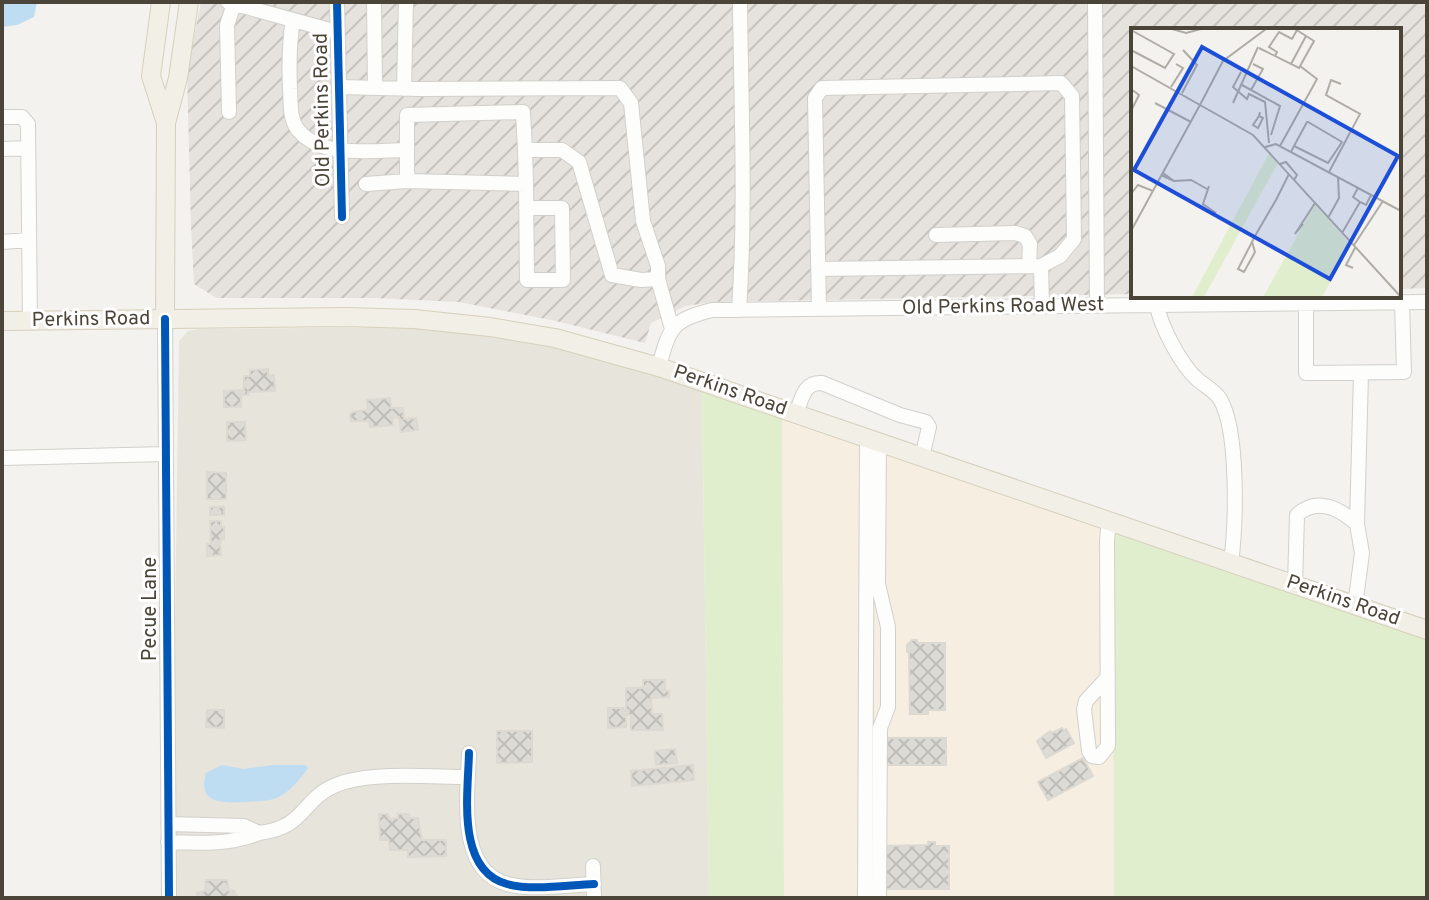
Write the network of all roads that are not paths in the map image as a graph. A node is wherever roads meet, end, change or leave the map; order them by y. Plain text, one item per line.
1 (161, 2) edge
2 (189, 2) edge
3 (337, 2) edge
4 (374, 2) edge
5 (406, 2) edge
6 (740, 2) edge
7 (1095, 2) edge
8 (231, 3) edge
9 (293, 20) junction
10 (337, 32) junction
11 (339, 87) junction
12 (375, 88) junction
13 (404, 89) junction
14 (229, 112) dead end
15 (2, 117) edge
16 (166, 123) junction
17 (28, 148) junction
18 (2, 149) edge
19 (341, 150) junction
20 (407, 150) junction
21 (525, 150) junction
22 (407, 181) junction
23 (366, 184) dead end
24 (526, 184) junction
25 (526, 208) junction
26 (342, 217) dead end
27 (936, 235) dead end
28 (29, 240) junction
29 (2, 242) edge
30 (1035, 266) junction
31 (819, 269) junction
32 (658, 279) junction
33 (1402, 302) junction
34 (1427, 302) edge
35 (1306, 303) junction
36 (1157, 305) junction
37 (1042, 306) junction
38 (1097, 306) junction
39 (819, 309) junction
40 (739, 310) junction
41 (165, 319) junction
42 (2, 321) edge
43 (30, 321) junction
44 (672, 329) junction
45 (659, 367) junction
46 (1361, 374) junction
47 (796, 414) junction
48 (873, 439) junction
49 (166, 454) junction
50 (922, 457) junction
51 (2, 458) edge
52 (1109, 521) junction
53 (1357, 524) junction
54 (1231, 563) junction
55 (1295, 585) junction
56 (1355, 606) junction
57 (1427, 630) edge
58 (1108, 677) junction
59 (469, 753) dead end
60 (468, 777) junction
61 (168, 824) junction
62 (259, 833) junction
63 (168, 842) junction
64 (593, 866) dead end
65 (594, 891) edge
66 (169, 898) edge
67 (865, 898) edge
68 (879, 898) edge

1 - 16 main road, Pecue Lane
2 - 16 main road, Pecue Lane
3 - 10 street, Old Perkins Road
4 - 12 street
5 - 13 street
6 - 40 street
7 - 38 street
8 - 9 street
8 - 14 street
9 - 10 street
9 - 19 street
10 - 11 street, Old Perkins Road
11 - 12 street
11 - 19 street, Old Perkins Road
12 - 13 street
13 - 32 street
15 - 17 street
16 - 41 main road, Pecue Lane
17 - 18 street
17 - 28 street
19 - 20 street
19 - 26 street, Old Perkins Road
20 - 21 street
20 - 22 street
21 - 24 street
21 - 32 street
22 - 23 street
22 - 24 street
24 - 25 street
25 - 25 street
27 - 30 street
28 - 29 street
28 - 43 street
30 - 31 street
30 - 31 street
30 - 37 street
31 - 39 street
32 - 44 street
33 - 34 street, Old Perkins Road West
33 - 35 street, Old Perkins Road West
33 - 46 street
35 - 36 street, Old Perkins Road West
35 - 46 street
36 - 38 street, Old Perkins Road West
36 - 54 street
37 - 38 street, Old Perkins Road West
37 - 39 street, Old Perkins Road West
39 - 40 street, Old Perkins Road West
40 - 44 street, Old Perkins Road West
41 - 43 main road, Perkins Road
41 - 45 main road, Perkins Road
41 - 49 street, Pecue Lane
42 - 43 main road, Perkins Road
44 - 45 street
45 - 47 main road, Perkins Road
46 - 53 street
47 - 48 main road, Perkins Road
47 - 50 street
48 - 50 main road, Perkins Road
48 - 67 street
48 - 68 street
49 - 51 street
49 - 61 street, Pecue Lane
50 - 52 main road, Perkins Road
52 - 54 main road, Perkins Road
52 - 58 street
53 - 55 street
53 - 56 street
54 - 55 main road, Perkins Road
55 - 56 main road, Perkins Road
56 - 57 main road, Perkins Road
58 - 58 street
59 - 60 street
60 - 62 street
60 - 65 street
61 - 62 street
61 - 63 street, Pecue Lane
62 - 63 street
63 - 66 street, Pecue Lane
64 - 65 street

